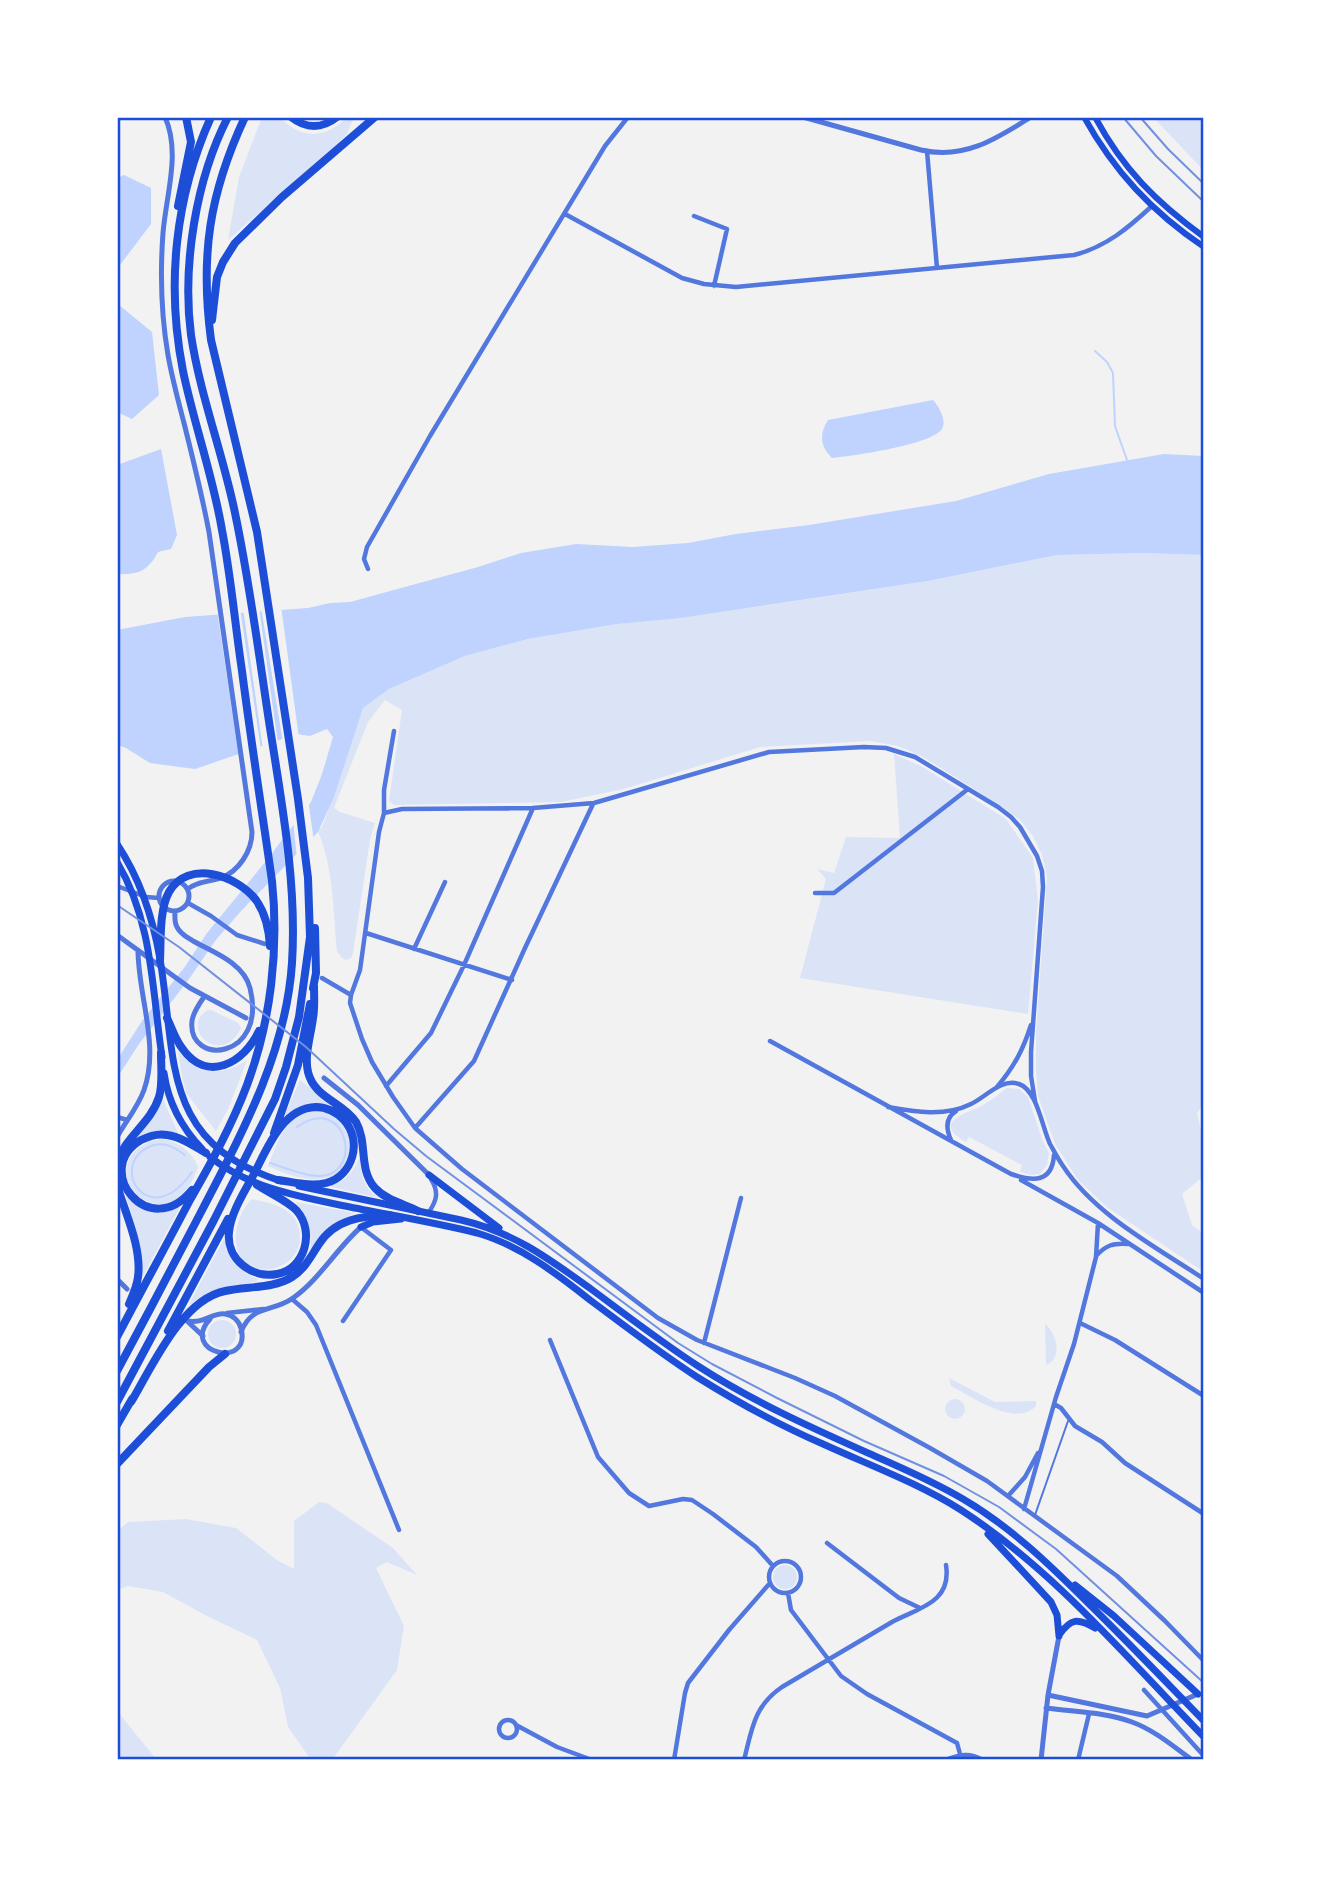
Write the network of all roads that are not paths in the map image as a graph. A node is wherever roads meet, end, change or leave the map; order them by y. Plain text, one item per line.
1 (165, 117) edge
2 (186, 117) edge
3 (211, 117) edge
4 (228, 117) edge
5 (245, 117) edge
6 (291, 117) edge
7 (337, 117) edge
8 (375, 117) edge
9 (628, 117) edge
10 (803, 117) edge
11 (1031, 117) edge
12 (1084, 117) edge
13 (1095, 117) edge
14 (927, 151) junction
15 (1152, 206) junction
16 (565, 214) junction
17 (694, 216) dead end
18 (177, 237) junction
19 (1204, 237) edge
20 (1204, 247) edge
21 (937, 268) junction
22 (714, 286) junction
23 (211, 340) junction
24 (368, 569) dead end
25 (394, 731) dead end
26 (968, 789) junction
27 (594, 803) junction
28 (533, 808) junction
29 (384, 813) junction
30 (117, 844) edge
31 (117, 862) edge
32 (445, 882) dead end
33 (117, 886) edge
34 (188, 889) junction
35 (814, 893) dead end
36 (310, 896) junction
37 (159, 898) junction
38 (188, 902) junction
39 (175, 911) junction
40 (366, 932) junction
41 (117, 934) edge
42 (265, 944) dead end
43 (414, 949) junction
44 (138, 950) junction
45 (160, 961) junction
46 (273, 964) junction
47 (464, 965) junction
48 (322, 978) dead end
49 (512, 980) junction
50 (314, 986) junction
51 (351, 995) junction
52 (204, 997) junction
53 (167, 1016) junction
54 (246, 1018) dead end
55 (1033, 1018) junction
56 (770, 1041) dead end
57 (255, 1047) junction
58 (161, 1053) junction
59 (324, 1078) dead end
60 (386, 1086) junction
61 (996, 1088) junction
62 (1035, 1101) junction
63 (888, 1107) junction
64 (958, 1109) junction
65 (117, 1117) edge
66 (127, 1120) junction
67 (415, 1128) junction
68 (117, 1137) edge
69 (951, 1140) junction
70 (269, 1145) junction
71 (1054, 1151) junction
72 (206, 1153) junction
73 (117, 1162) edge
74 (205, 1173) junction
75 (1011, 1174) junction
76 (429, 1175) junction
77 (278, 1180) junction
78 (117, 1185) edge
79 (257, 1185) junction
80 (243, 1195) junction
81 (741, 1198) dead end
82 (418, 1211) junction
83 (429, 1213) junction
84 (389, 1215) junction
85 (406, 1218) junction
86 (1098, 1223) junction
87 (361, 1227) junction
88 (511, 1236) junction
89 (1129, 1244) junction
90 (1096, 1257) junction
91 (117, 1279) edge
92 (1204, 1279) edge
93 (127, 1289) dead end
94 (1204, 1293) edge
95 (292, 1299) junction
96 (265, 1309) junction
97 (221, 1314) junction
98 (210, 1319) junction
99 (344, 1321) dead end
100 (1080, 1323) junction
101 (241, 1332) junction
102 (117, 1335) edge
103 (203, 1336) junction
104 (550, 1340) dead end
105 (704, 1343) junction
106 (225, 1354) junction
107 (117, 1371) edge
108 (1204, 1396) edge
109 (117, 1402) edge
110 (131, 1402) junction
111 (1054, 1404) junction
112 (1069, 1419) junction
113 (117, 1425) edge
114 (1044, 1440) junction
115 (117, 1464) edge
116 (1008, 1496) junction
117 (1024, 1509) junction
118 (961, 1511) junction
119 (1204, 1514) edge
120 (1034, 1516) junction
121 (400, 1530) dead end
122 (827, 1544) dead end
123 (946, 1565) dead end
124 (773, 1566) junction
125 (1055, 1570) junction
126 (770, 1583) junction
127 (788, 1593) junction
128 (920, 1608) junction
129 (1104, 1633) junction
130 (1059, 1636) junction
131 (828, 1660) junction
132 (1204, 1661) edge
133 (1144, 1690) dead end
134 (1048, 1695) junction
135 (1202, 1695) edge
136 (1046, 1708) junction
137 (1089, 1714) junction
138 (1204, 1721) edge
139 (516, 1728) dead end
140 (1204, 1737) edge
141 (960, 1754) junction
142 (1204, 1756) edge
143 (592, 1760) edge
144 (674, 1760) edge
145 (744, 1760) edge
146 (944, 1760) edge
147 (983, 1760) edge
148 (1041, 1760) edge
149 (1078, 1760) edge
150 (1192, 1760) edge

1 - 34 street
2 - 18 highway
3 - 18 highway
4 - 107 highway
5 - 23 highway
6 - 7 highway
8 - 23 highway
9 - 16 street
10 - 14 street
11 - 14 street
12 - 15 main road
13 - 19 main road
14 - 21 street
15 - 20 main road
15 - 21 street
16 - 22 street
16 - 24 street
17 - 22 street
18 - 46 highway
21 - 22 street
23 - 36 highway
25 - 29 street
26 - 27 street
26 - 35 street
26 - 55 street
27 - 28 street
27 - 49 street
28 - 29 street
28 - 47 street
29 - 40 street
30 - 45 highway
31 - 58 highway
32 - 43 street
33 - 37 street
34 - 37 street
34 - 38 street
36 - 50 highway
36 - 109 highway
37 - 39 street
38 - 39 street
38 - 42 street
39 - 52 street
40 - 43 street
40 - 51 street
41 - 44 street
43 - 47 street
44 - 52 street
44 - 66 street
45 - 46 highway
45 - 53 highway
46 - 57 highway
47 - 49 street
47 - 60 street
48 - 51 street
49 - 67 street
50 - 70 highway
50 - 82 highway
51 - 60 street
52 - 54 street
53 - 57 highway
53 - 77 highway
55 - 61 street
55 - 62 street
56 - 63 street
57 - 74 highway
58 - 72 highway
58 - 73 highway
59 - 76 street
60 - 67 street
61 - 62 street
61 - 64 street
62 - 71 street
63 - 64 street
63 - 69 street
64 - 69 street
65 - 66 street
66 - 68 street
67 - 105 street
69 - 75 street
70 - 77 highway
70 - 80 highway
71 - 75 street
71 - 92 street
72 - 74 highway
72 - 79 highway
74 - 102 highway
75 - 86 street
76 - 83 street
76 - 88 highway
77 - 82 highway
78 - 102 highway
79 - 80 highway
79 - 84 highway
80 - 110 highway
81 - 105 street
82 - 83 highway
83 - 88 highway
84 - 85 highway
84 - 110 highway
85 - 87 highway
85 - 118 highway
86 - 89 street
86 - 90 street
87 - 95 street
87 - 99 street
88 - 125 highway
89 - 90 street
89 - 94 street
90 - 100 street
91 - 93 street
95 - 96 street
95 - 121 street
96 - 97 street
96 - 101 street
97 - 98 street
97 - 101 street
98 - 103 street
98 - 103 street
100 - 108 street
100 - 111 street
101 - 106 street
103 - 106 street
104 - 124 street
105 - 116 street
106 - 115 highway
110 - 113 highway
111 - 112 street
111 - 114 street
112 - 119 street
112 - 120 lane
114 - 116 street
114 - 117 street
116 - 117 street
117 - 120 street
118 - 129 highway
118 - 130 highway
120 - 132 street
122 - 128 street
123 - 128 street
124 - 126 street
124 - 127 street
125 - 135 highway
125 - 138 highway
126 - 127 street
126 - 144 street
127 - 131 street
128 - 131 street
129 - 130 highway
129 - 140 highway
130 - 134 street
131 - 141 street
131 - 145 street
133 - 142 street
134 - 135 street
134 - 136 street
136 - 137 street
136 - 148 street
137 - 149 street
137 - 150 street
139 - 143 street
141 - 146 street
141 - 147 street

